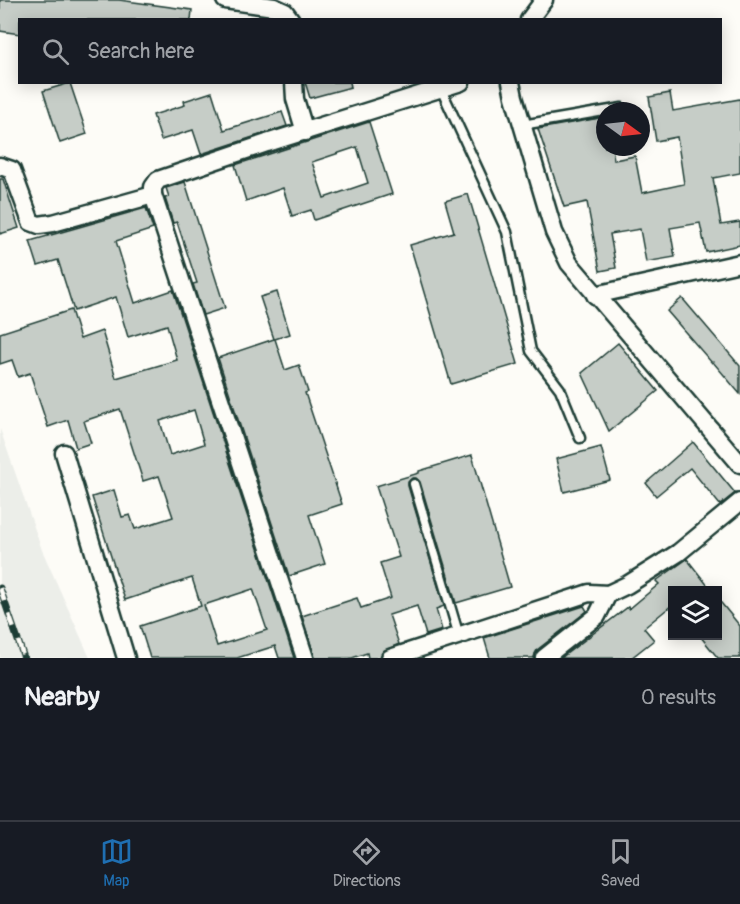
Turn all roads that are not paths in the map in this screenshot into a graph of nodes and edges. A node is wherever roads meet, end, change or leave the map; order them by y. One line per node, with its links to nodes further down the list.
1 (225, 0): 3 (street)
2 (544, 0): 4 (street)
3 (290, 18)
4 (530, 18)
5 (294, 84): 11 (street)
6 (455, 84): 8 (street)
7 (511, 84): 10 (street)
8 (441, 89): 11 (street); 16 (lane)
9 (596, 112): 10 (lane)
10 (522, 125): 15 (street)
11 (305, 132): 13 (street)
12 (0, 166): 13 (street)
13 (153, 195): 24 (street)
14 (738, 267): 15 (street)
15 (594, 295): 18 (street)
16 (580, 438)
17 (64, 453): 23 (street)
18 (740, 464)
19 (414, 484): 22 (lane)
20 (740, 502): 21 (street)
21 (608, 594): 22 (street); 26 (street)
22 (459, 636): 25 (street)
23 (126, 658)
24 (305, 658)
25 (390, 658)
26 (544, 658)

